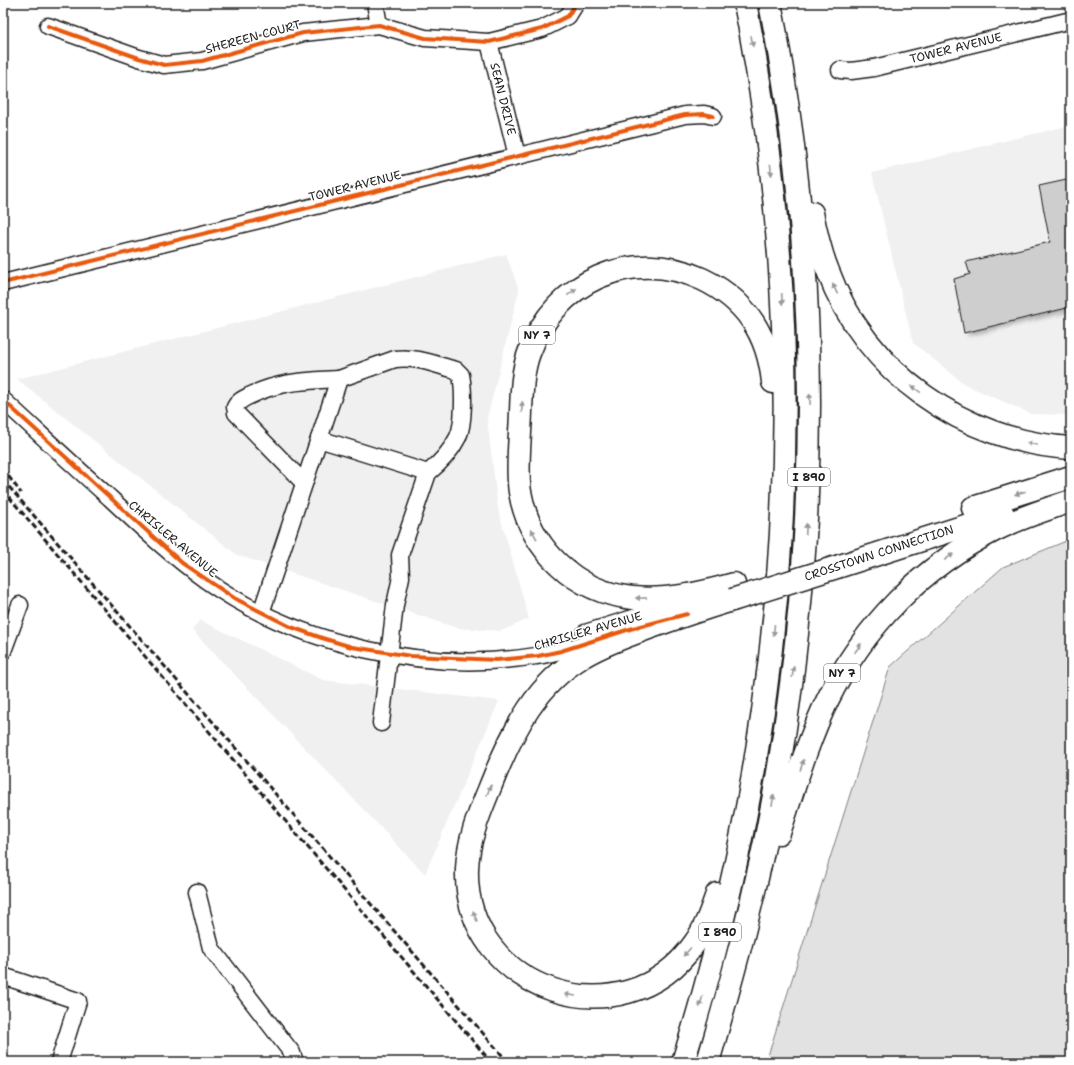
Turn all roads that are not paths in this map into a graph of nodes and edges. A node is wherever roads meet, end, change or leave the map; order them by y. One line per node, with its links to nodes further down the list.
1 (375, 3): 6 (street)
2 (576, 3): 8 (street, SHEREEN COURT)
3 (745, 3): 21 (highway, I 890, one-way to 21)
4 (770, 3): 9 (highway, I 890)
5 (1071, 20): 10 (street, TOWER AVENUE)
6 (380, 25): 7 (street, SHEREEN COURT); 8 (street, SHEREEN COURT)
7 (48, 26)
8 (489, 42): 12 (street, SEAN DRIVE)
9 (782, 64): 17 (highway, one-way to 9); 35 (highway, I 890, one-way to 9)
10 (840, 70)
11 (713, 116): 12 (street, TOWER AVENUE)
12 (517, 156): 13 (street, TOWER AVENUE)
13 (3, 283)
14 (339, 379): 16 (street); 18 (street); 20 (street)
15 (3, 400): 27 (street, CHRISLER AVENUE)
16 (319, 439): 18 (street); 20 (street)
17 (1071, 448)
18 (428, 473): 30 (street)
19 (1071, 477): 24 (highway, CROSSTOWN CONNECTION / NY 7, one-way to 24)
20 (304, 484): 27 (street)
21 (784, 485): 25 (highway, NY 7, one-way to 21); 33 (highway, I 890, one-way to 33)
22 (1071, 493): 24 (highway, CROSSTOWN CONNECTION)
23 (1071, 501): 35 (highway, NY 7, one-way to 23)
24 (841, 558): 25 (highway, CROSSTOWN CONNECTION / NY 7)
25 (733, 592): 28 (highway, CROSSTOWN CONNECTION); 31 (street, CHRISLER AVENUE)
26 (20, 605): 29 (street)
27 (261, 613): 30 (street, CHRISLER AVENUE)
28 (687, 614): 31 (street, CHRISLER AVENUE); 33 (highway, CROSSTOWN CONNECTION, one-way to 28)
29 (3, 651)
30 (388, 654): 31 (street, CHRISLER AVENUE); 32 (street)
31 (475, 660)
32 (382, 723)
33 (749, 800): 39 (highway, I 890, one-way to 39)
34 (197, 892): 38 (street)
35 (740, 948): 40 (highway, I 890)
36 (3, 976): 37 (street)
37 (59, 1062)
38 (296, 1062)
39 (682, 1062)
40 (708, 1062)

